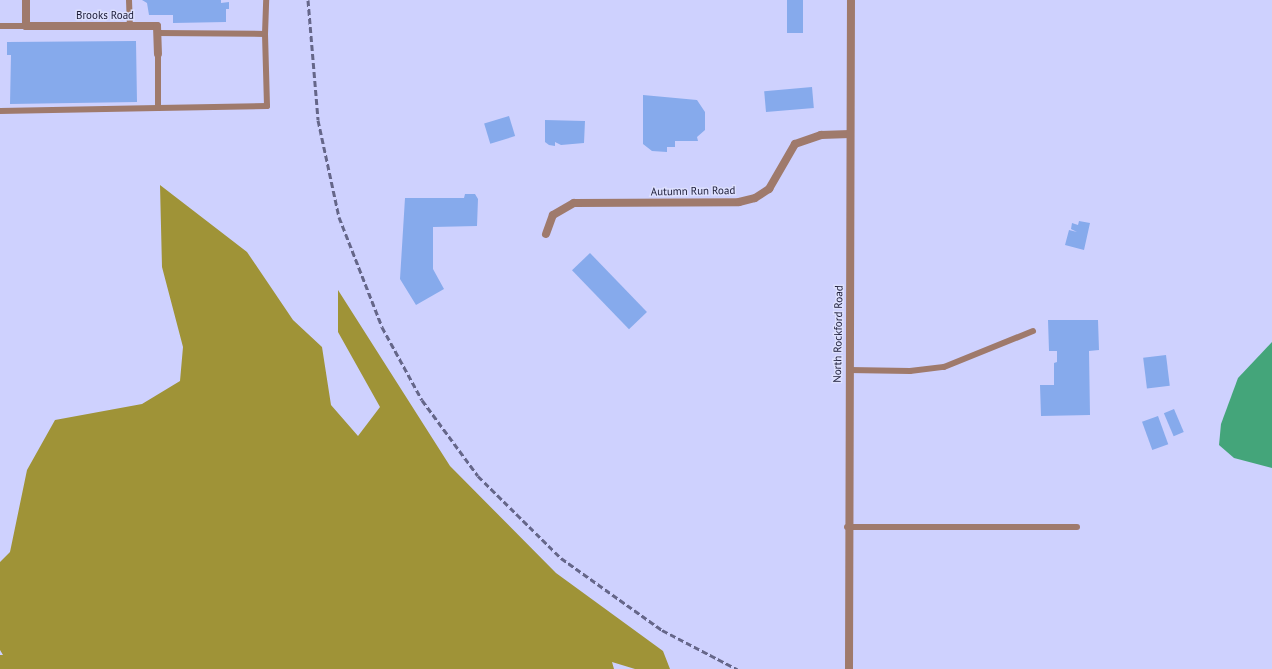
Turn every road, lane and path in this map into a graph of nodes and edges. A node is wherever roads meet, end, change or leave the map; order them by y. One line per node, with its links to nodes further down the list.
1 (26, 0): 7 (street)
2 (129, 0): 5 (lane)
3 (266, 0): 9 (lane)
4 (851, 0): 14 (street, North Rockford Road)
5 (130, 25): 7 (street, Brooks Road); 8 (street, Brooks Road)
6 (0, 26): 7 (lane)
7 (27, 26)
8 (157, 33): 9 (lane); 10 (street)
9 (265, 34): 12 (lane)
10 (158, 54): 12 (lane)
11 (0, 105): 13 (lane)
12 (158, 108): 13 (lane)
13 (0, 110)
14 (850, 134): 15 (street, Autumn Run Road); 17 (street, North Rockford Road)
15 (546, 234)
16 (1033, 331): 17 (lane)
17 (849, 370): 18 (street, North Rockford Road)
18 (848, 527): 19 (lane); 20 (street, North Rockford Road)
19 (1077, 527)
20 (849, 669)

